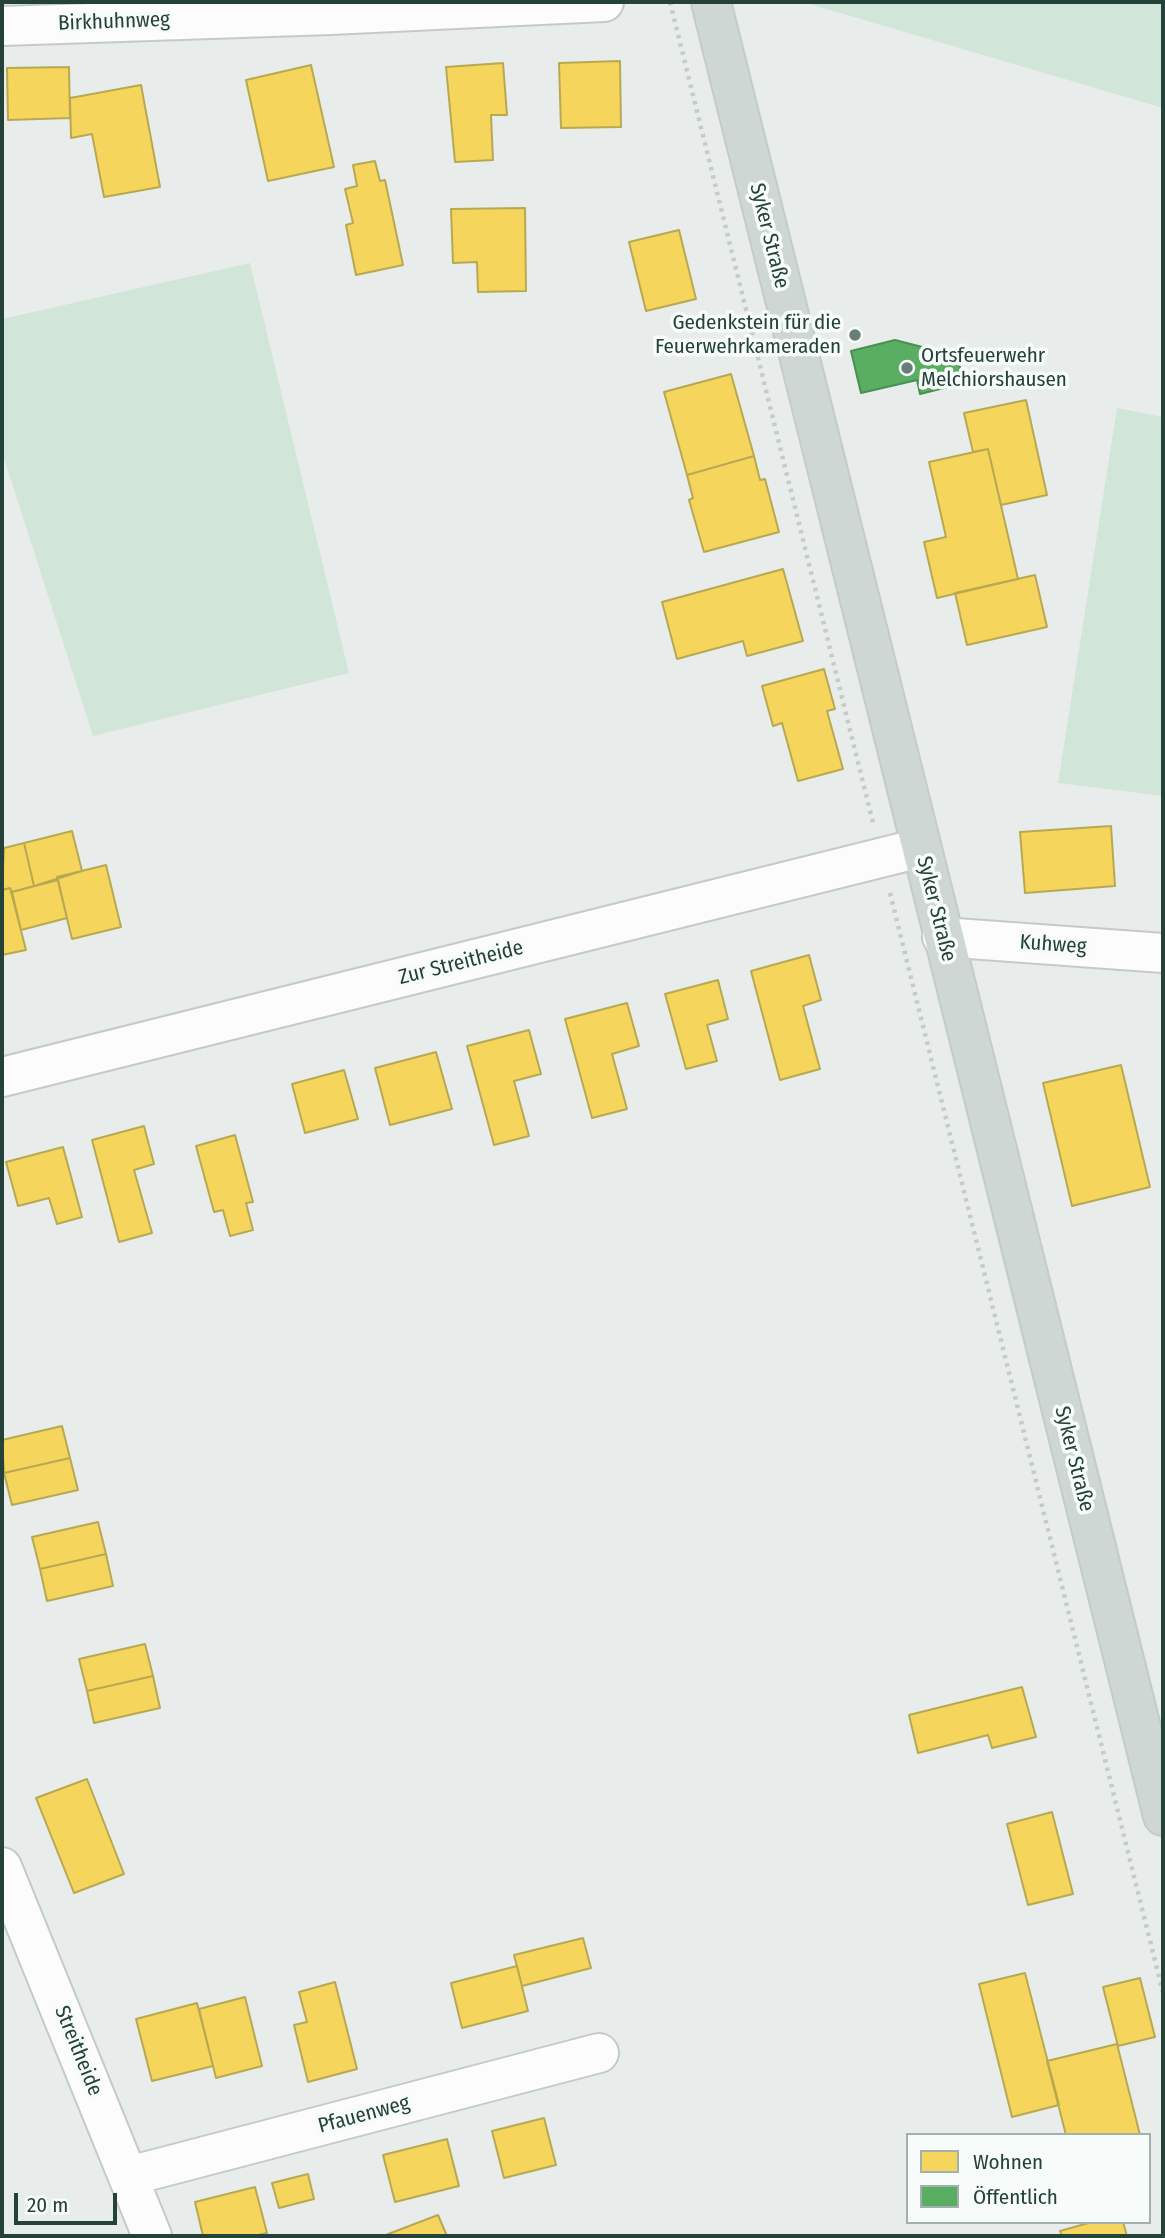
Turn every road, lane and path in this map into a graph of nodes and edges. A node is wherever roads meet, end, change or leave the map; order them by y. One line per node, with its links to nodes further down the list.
1 (604, 2): 4 (street, Birkhuhnweg)
2 (670, 2): 7 (path)
3 (711, 2): 6 (main road, Syker Straße)
4 (330, 9): 5 (street, Birkhuhnweg)
5 (2, 26)
6 (920, 848): 7 (street, Zur Streitheide); 8 (main road, Syker Straße)
7 (882, 858): 10 (street, Zur Streitheide); 13 (path)
8 (942, 937): 9 (street, Kuhweg); 11 (main road, Syker Straße)
9 (1163, 953)
10 (2, 1077)
11 (1163, 1816)
12 (2, 1867): 15 (street, Streitheide)
13 (1163, 1993)
14 (599, 2053): 15 (street, Pfauenweg)
15 (129, 2176): 16 (street, Streitheide)
16 (152, 2236)

